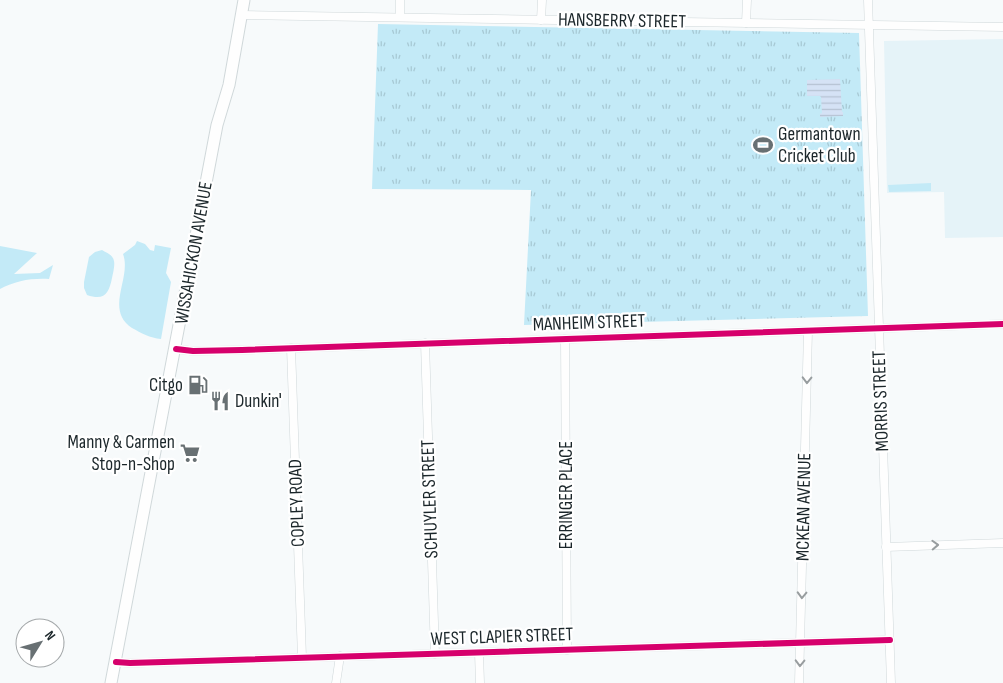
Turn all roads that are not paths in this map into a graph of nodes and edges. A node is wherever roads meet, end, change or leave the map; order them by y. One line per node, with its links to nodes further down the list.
1 (244, 0): 6 (street, WISSAHICKON AVENUE)
2 (400, 0): 7 (street)
3 (542, 0): 8 (street)
4 (747, 0): 9 (street)
5 (868, 0): 10 (street, MORRIS STREET)
6 (241, 15): 7 (street, HANSBERRY STREET); 18 (street, WISSAHICKON AVENUE)
7 (400, 18): 8 (street, HANSBERRY STREET)
8 (541, 20): 9 (street, HANSBERRY STREET)
9 (746, 23): 10 (street, HANSBERRY STREET)
10 (869, 25): 11 (street, HANSBERRY STREET); 13 (street, MORRIS STREET)
11 (1003, 27)
12 (1003, 324): 13 (street, MANHEIM STREET)
13 (879, 328): 14 (street, MANHEIM STREET); 20 (street, MORRIS STREET)
14 (808, 331): 15 (street, MANHEIM STREET); 22 (street, MCKEAN AVENUE, one-way to 22)
15 (565, 339): 16 (street, MANHEIM STREET); 23 (street, ERRINGER PLACE)
16 (425, 343): 17 (street, MANHEIM STREET); 25 (street, SCHUYLER STREET)
17 (292, 348): 18 (street, MANHEIM STREET); 27 (street, COPLEY ROAD)
18 (176, 349): 28 (street, WISSAHICKON AVENUE)
19 (1003, 543): 20 (street, one-way to 19)
20 (886, 547): 21 (street, MORRIS STREET)
21 (890, 640): 22 (street, WEST CLAPIER STREET); 33 (street, MORRIS STREET)
22 (800, 643): 23 (street, WEST CLAPIER STREET); 32 (street, MCKEAN AVENUE, one-way to 32)
23 (567, 650): 24 (street, WEST CLAPIER STREET)
24 (480, 653): 25 (street, WEST CLAPIER STREET); 31 (street)
25 (435, 654): 26 (street, WEST CLAPIER STREET)
26 (340, 656): 27 (street, WEST CLAPIER STREET); 30 (street)
27 (302, 657): 28 (street, WEST CLAPIER STREET)
28 (116, 662): 29 (street, WISSAHICKON AVENUE)
29 (111, 683)
30 (336, 683)
31 (480, 683)
32 (799, 683)
33 (891, 683)

